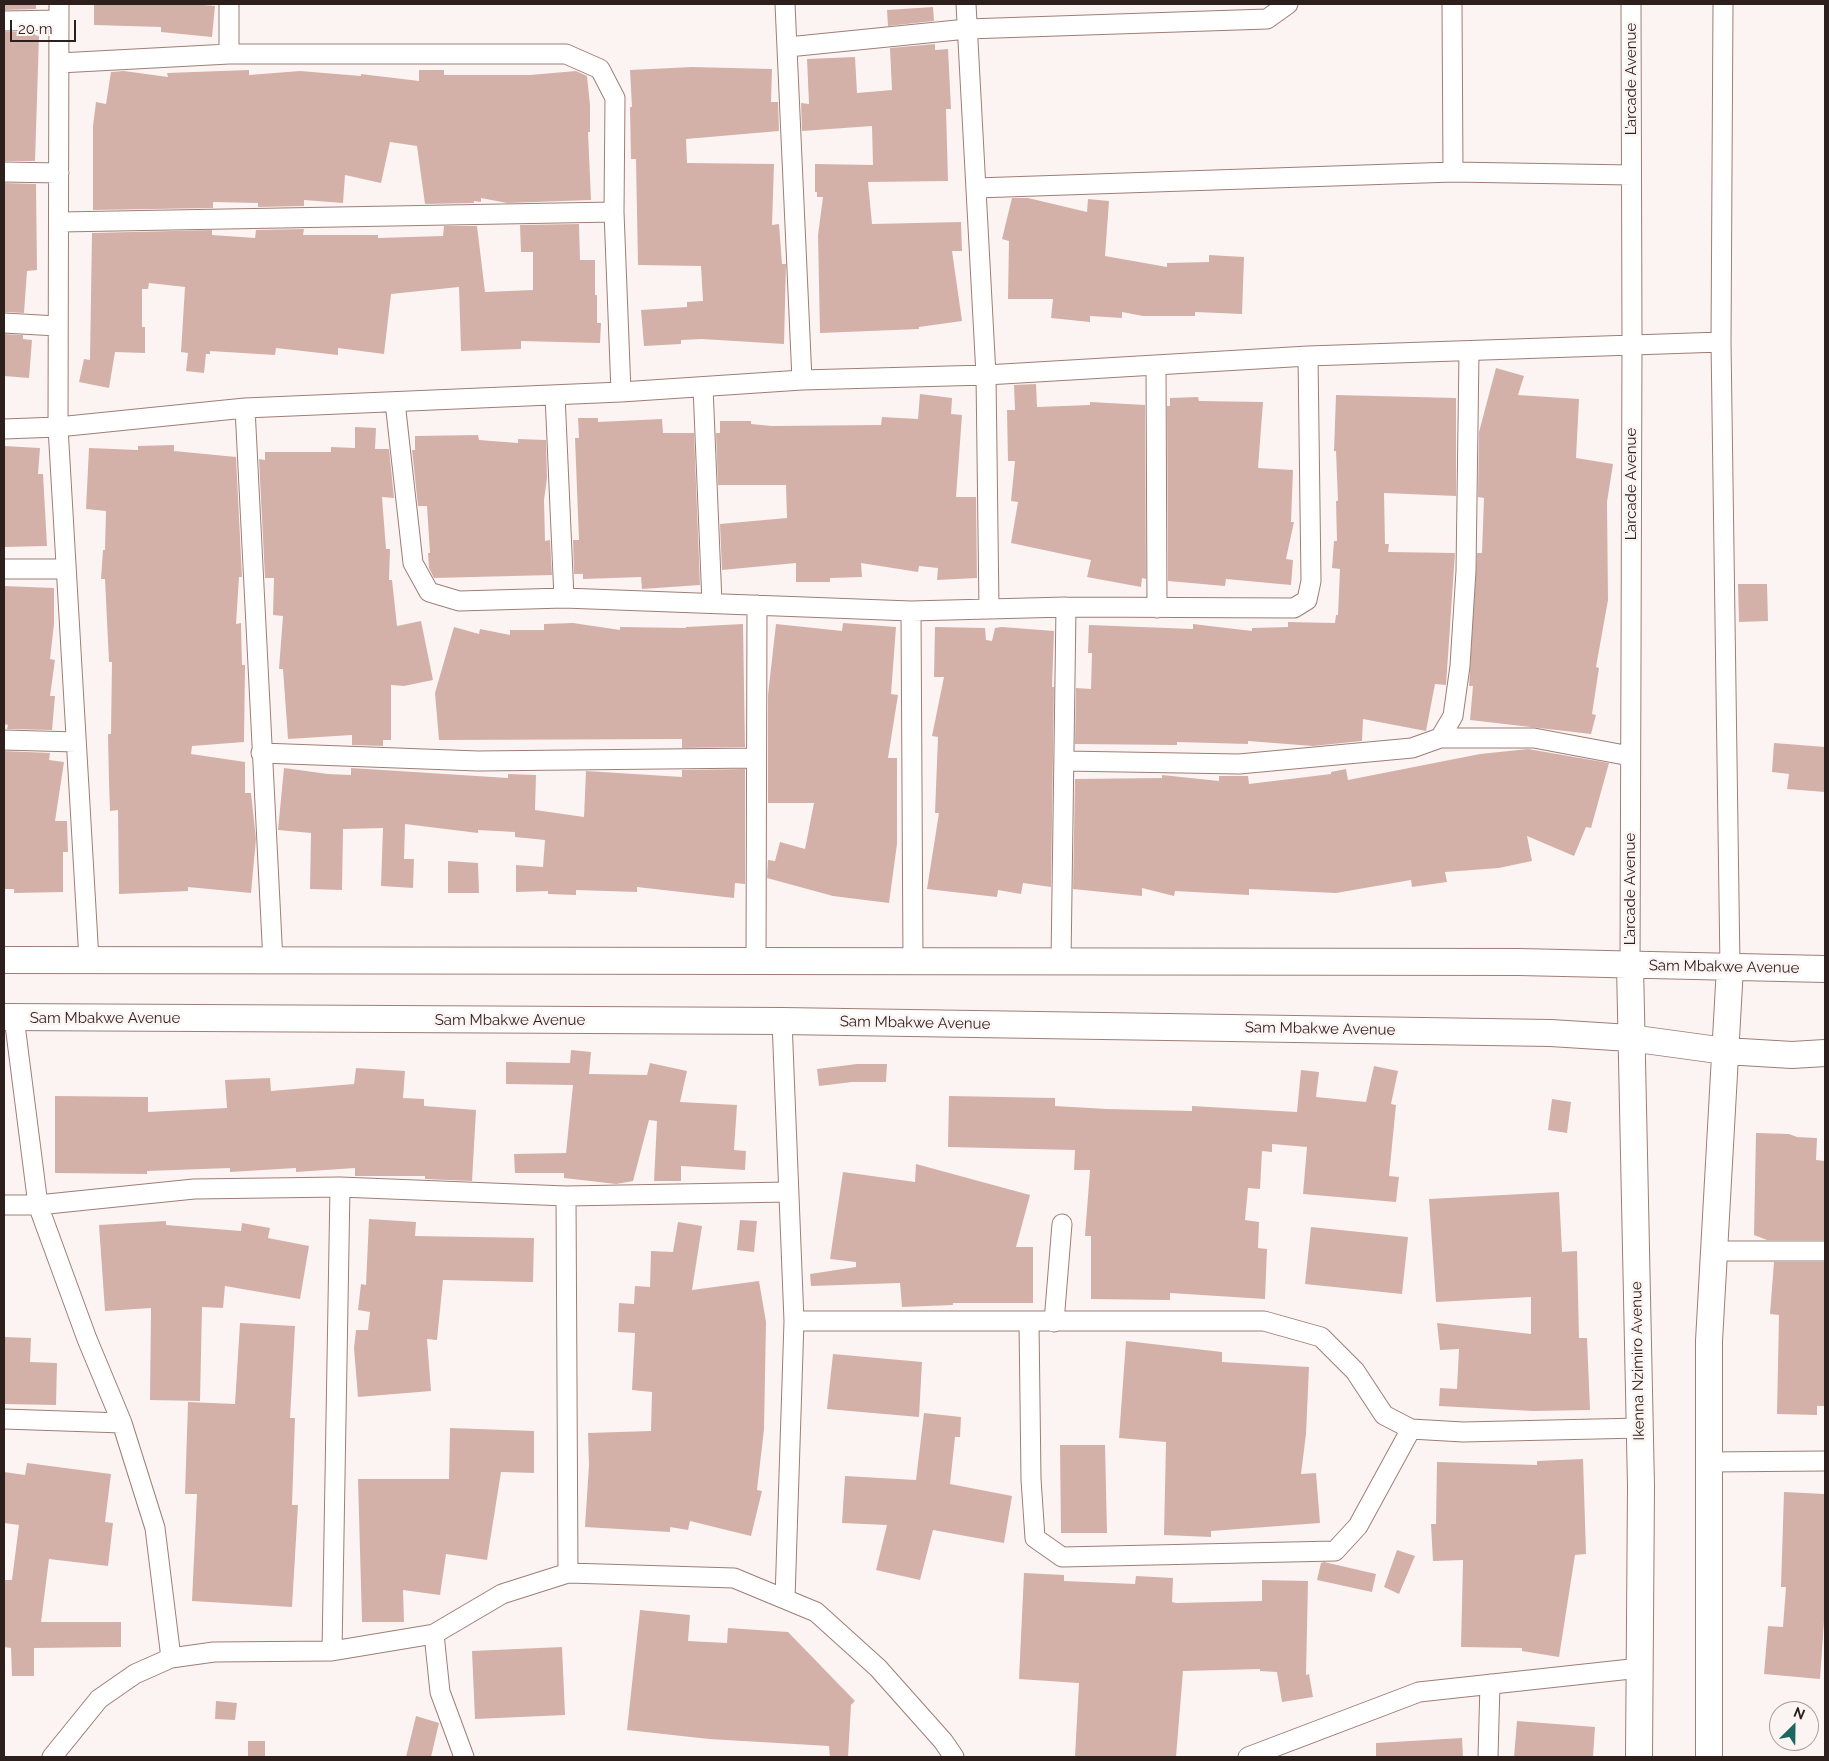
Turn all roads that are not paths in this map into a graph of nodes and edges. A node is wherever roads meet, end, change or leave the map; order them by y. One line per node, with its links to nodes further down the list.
1 (229, 4): 12 (street)
2 (785, 4): 11 (street)
3 (966, 4): 10 (street)
4 (1288, 4): 10 (street)
5 (1452, 4): 15 (street)
6 (1631, 4): 17 (street, L’arcade Avenue)
7 (1723, 4): 23 (street)
8 (59, 12): 9 (street); 13 (street)
9 (4, 21)
10 (966, 29): 11 (street); 18 (street)
11 (788, 47): 29 (street)
12 (229, 54): 13 (street); 19 (street)
13 (59, 63): 16 (street)
14 (4, 172): 16 (street)
15 (1453, 172): 17 (street); 18 (street)
16 (59, 173): 20 (street)
17 (1632, 175): 24 (street, L’arcade Avenue)
18 (976, 188): 28 (street)
19 (614, 212): 20 (street); 31 (street)
20 (60, 222): 22 (street)
21 (4, 323): 22 (street)
22 (57, 326): 35 (street)
23 (1720, 342): 24 (street); 60 (street)
24 (1632, 345): 25 (street); 50 (street, L’arcade Avenue)
25 (1469, 352): 26 (street); 46 (street)
26 (1308, 356): 27 (street); 43 (street)
27 (1156, 365): 28 (street); 43 (street)
28 (986, 374): 29 (street); 44 (street)
29 (802, 380): 30 (street)
30 (703, 387): 31 (street); 40 (street)
31 (621, 392): 32 (street)
32 (556, 395): 33 (street); 39 (street)
33 (395, 402): 34 (street); 39 (street)
34 (245, 408): 35 (street); 49 (street)
35 (58, 427): 36 (street); 38 (street)
36 (4, 429)
37 (4, 569): 38 (street)
38 (66, 569): 48 (street)
39 (564, 598): 40 (street)
40 (712, 603): 41 (street)
41 (757, 605): 45 (street); 51 (street)
42 (1066, 607): 43 (street); 44 (street); 52 (street)
43 (1157, 608)
44 (989, 609): 45 (street)
45 (911, 611): 57 (street)
46 (1440, 738): 50 (street); 52 (street)
47 (4, 740): 48 (street)
48 (76, 742): 54 (street)
49 (262, 753): 51 (street); 55 (street)
50 (1630, 756): 59 (street, L’arcade Avenue)
51 (756, 758): 56 (street)
52 (1064, 762): 58 (street)
53 (4, 960): 54 (main road, Sam Mbakwe Avenue)
54 (89, 960): 55 (main road, Sam Mbakwe Avenue)
55 (273, 962): 56 (main road, Sam Mbakwe Avenue)
56 (756, 962): 57 (main road, Sam Mbakwe Avenue)
57 (913, 962): 58 (main road, Sam Mbakwe Avenue)
58 (1061, 962): 59 (main road, Sam Mbakwe Avenue)
59 (1630, 965): 60 (main road, Sam Mbakwe Avenue); 64 (main road, Ikenna Nzimiro Avenue)
60 (1730, 967): 61 (main road, Sam Mbakwe Avenue); 65 (main road)
61 (1825, 969)
62 (9, 1017): 63 (main road, Sam Mbakwe Avenue); 71 (street)
63 (782, 1021): 64 (main road, Sam Mbakwe Avenue); 68 (street)
64 (1630, 1038): 65 (main road, Sam Mbakwe Avenue); 80 (main road, Ikenna Nzimiro Avenue)
65 (1725, 1051): 66 (main road, Sam Mbakwe Avenue); 73 (main road)
66 (1825, 1053)
67 (340, 1187): 69 (street); 71 (street); 87 (street)
68 (789, 1192): 69 (street); 75 (street)
69 (566, 1196): 84 (street)
70 (4, 1204): 71 (street)
71 (38, 1205): 79 (street)
72 (1062, 1224): 76 (street)
73 (1714, 1251): 74 (street); 83 (main road)
74 (1825, 1251)
75 (794, 1322): 77 (street); 85 (street)
76 (1054, 1322): 77 (street); 81 (street)
77 (1029, 1323): 81 (street)
78 (4, 1419): 79 (street)
79 (122, 1423): 88 (street)
80 (1640, 1428): 81 (street); 89 (main road, Ikenna Nzimiro Avenue)
81 (1411, 1429)
82 (1825, 1461): 83 (street)
83 (1709, 1462): 97 (main road)
84 (568, 1573): 85 (street); 86 (street)
85 (785, 1599): 93 (street)
86 (434, 1634): 87 (street); 92 (street)
87 (332, 1650): 88 (street)
88 (171, 1658): 91 (street)
89 (1640, 1668): 90 (street); 96 (main road, Ikenna Nzimiro Avenue)
90 (1490, 1684): 94 (street); 95 (street)
91 (52, 1757)
92 (464, 1757)
93 (954, 1757)
94 (1248, 1757)
95 (1488, 1757)
96 (1639, 1757)
97 (1709, 1757)

